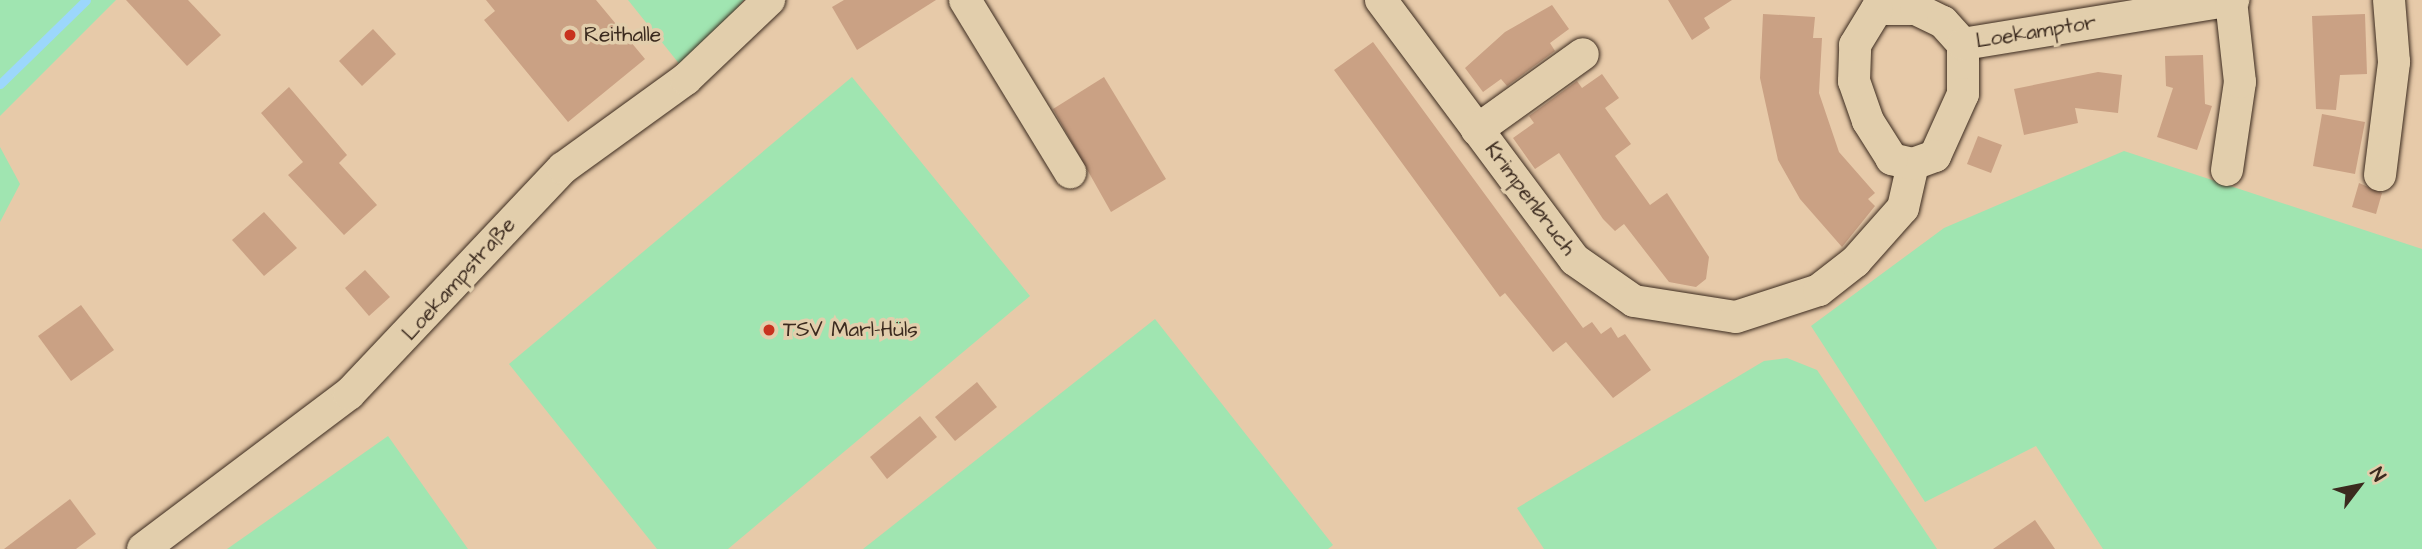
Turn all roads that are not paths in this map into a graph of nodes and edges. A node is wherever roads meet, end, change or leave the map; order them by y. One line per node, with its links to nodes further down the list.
1 (769, 0): 14 (street, Loekampstraße)
2 (965, 0): 12 (street)
3 (1381, 0): 9 (street, Krimpenbruch)
4 (2232, 0): 7 (street, Loekamptor); 11 (street)
5 (2389, 0): 13 (street)
6 (1871, 4): 7 (street); 10 (street)
7 (1963, 44): 10 (street)
8 (1583, 54): 9 (street)
9 (1477, 130): 10 (street, Krimpenbruch)
10 (1913, 164)
11 (2227, 170)
12 (1069, 172)
13 (2380, 174)
14 (143, 549)

